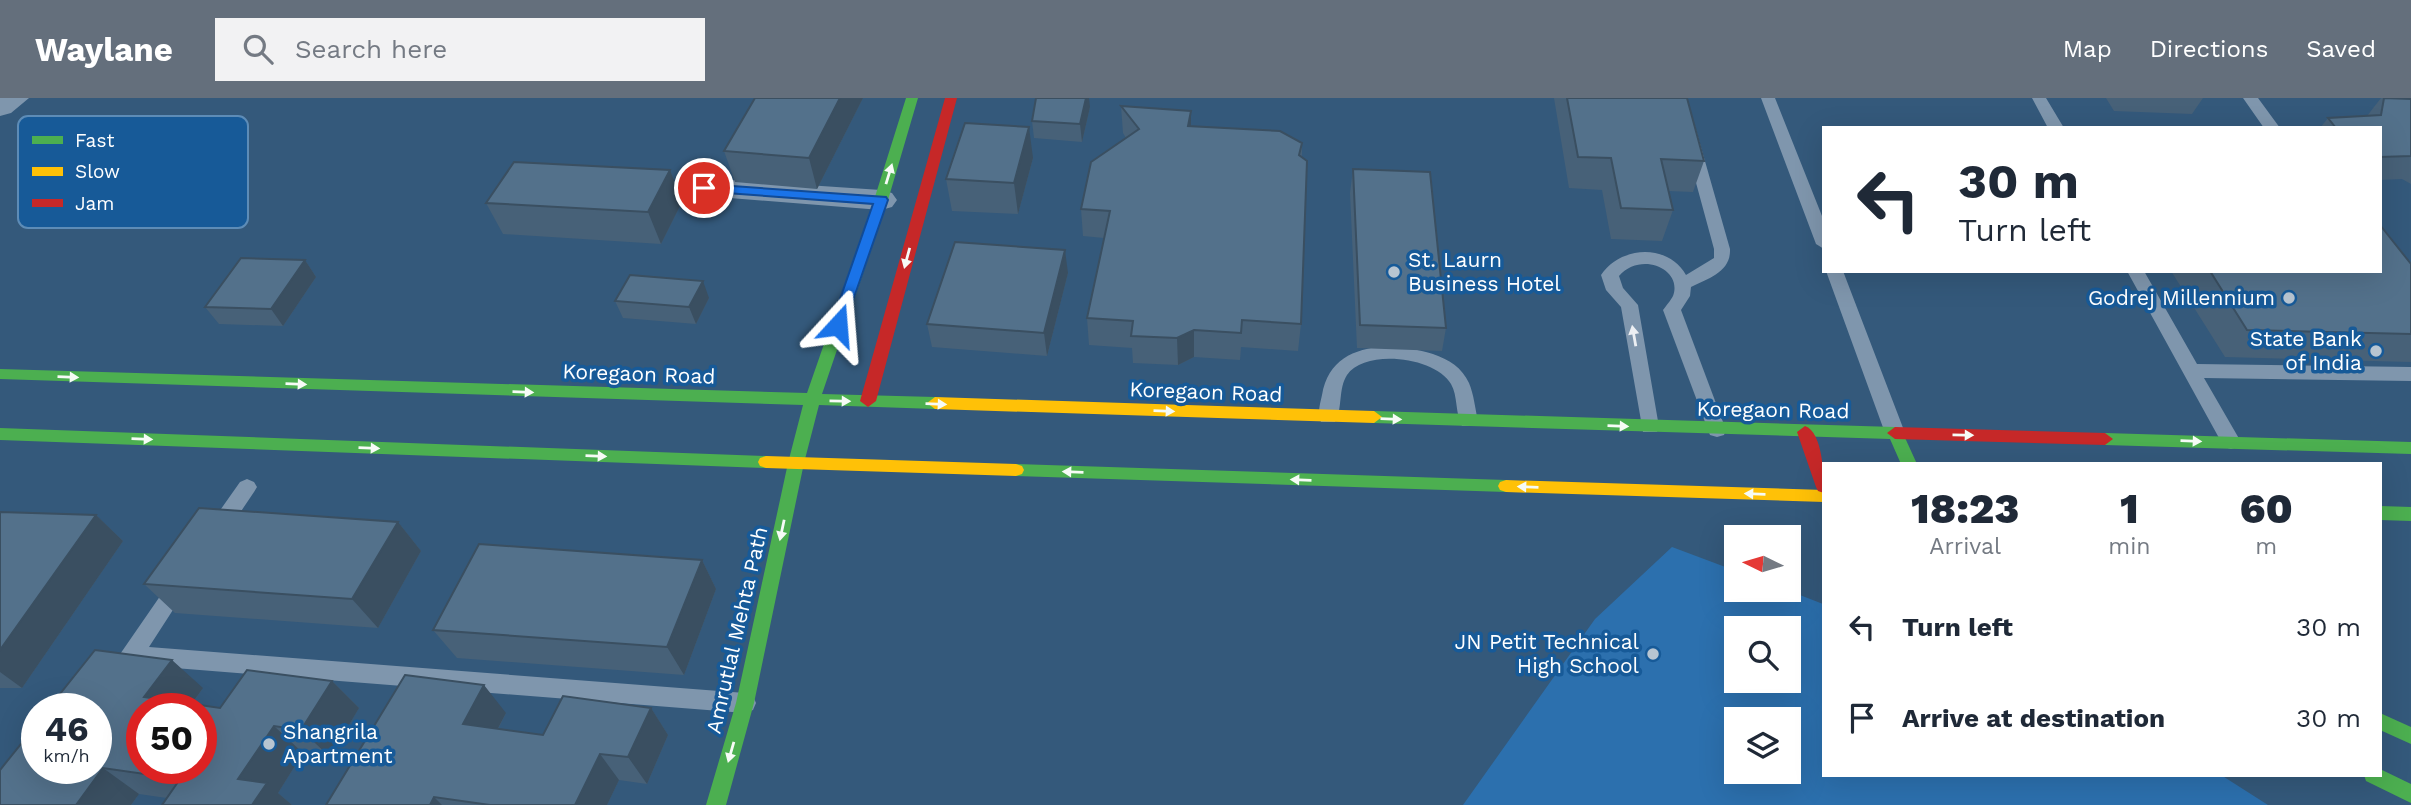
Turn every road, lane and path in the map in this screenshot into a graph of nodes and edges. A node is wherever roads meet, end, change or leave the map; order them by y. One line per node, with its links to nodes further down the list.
1 (14, 98): 8 (street)
2 (912, 98): 12 (main road, Amrutlal Mehta Path, one-way to 2)
3 (951, 98): 21 (main road, one-way to 21)
4 (1679, 98): 16 (lane)
5 (1768, 98): 13 (lane)
6 (2039, 98): 9 (lane)
7 (2249, 98): 10 (lane)
8 (0, 107)
9 (2055, 126)
10 (2270, 126)
11 (704, 188): 12 (street)
12 (881, 200): 20 (main road, Amrutlal Mehta Path)
13 (1822, 239)
14 (1835, 273): 27 (lane)
15 (2136, 273): 17 (lane)
16 (1684, 283): 24 (lane, one-way to 16); 25 (lane)
17 (2191, 371): 19 (lane); 29 (lane)
18 (0, 374): 20 (main road, Koregaon Road, one-way to 20)
19 (2411, 374)
20 (812, 401): 21 (main road, Koregaon Road, one-way to 21); 32 (main road, Amrutlal Mehta Path)
21 (868, 401): 22 (main road, Koregaon Road, one-way to 22)
22 (1328, 417): 23 (main road, Koregaon Road, one-way to 23); 23 (lane)
23 (1469, 421): 24 (main road, Koregaon Road, one-way to 24)
24 (1650, 427): 25 (main road, Koregaon Road)
25 (1717, 430): 26 (main road, Koregaon Road)
26 (1805, 432): 27 (main road, Koregaon Road); 33 (main road)
27 (1895, 433): 29 (main road, Koregaon Road, one-way to 29); 31 (main road)
28 (0, 434): 32 (main road, one-way to 32)
29 (2231, 442): 30 (main road, Koregaon Road)
30 (2411, 448)
31 (1908, 462)
32 (796, 463): 35 (main road, one-way to 32); 40 (main road, Amrutlal Mehta Path, one-way to 40)
33 (1822, 481)
34 (247, 487): 38 (lane)
35 (1822, 496)
36 (2382, 513): 37 (main road)
37 (2411, 513)
38 (130, 655): 39 (lane); 40 (lane)
39 (105, 693)
40 (745, 703): 45 (main road, Amrutlal Mehta Path, one-way to 45)
41 (2382, 722): 42 (main road)
42 (2411, 736)
43 (2377, 777): 44 (main road)
44 (2411, 794)
45 (716, 805)

